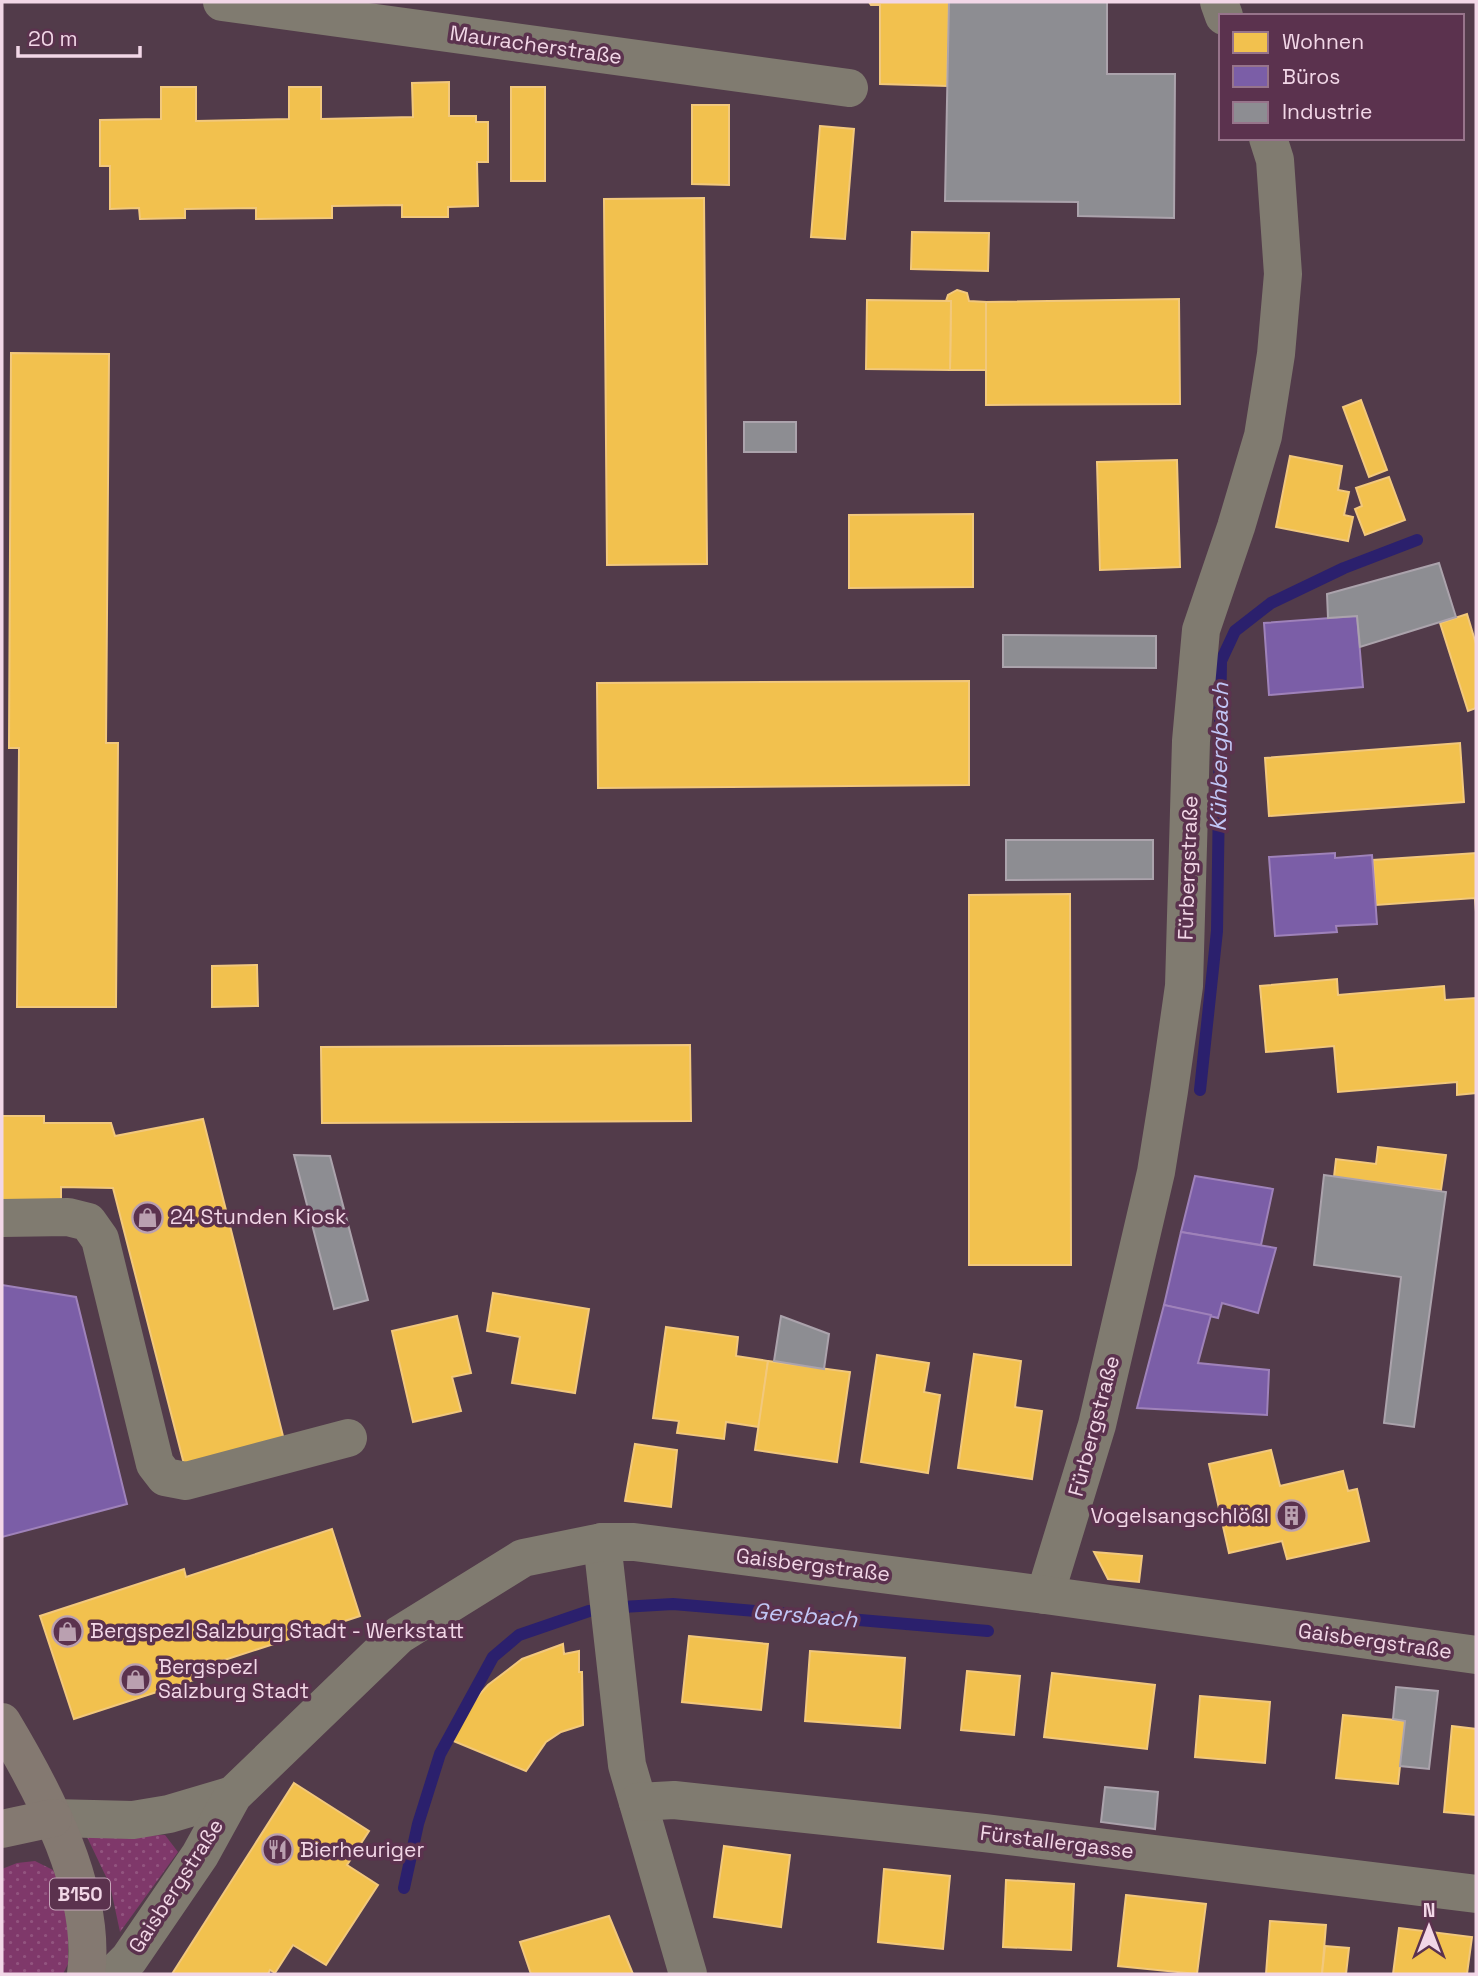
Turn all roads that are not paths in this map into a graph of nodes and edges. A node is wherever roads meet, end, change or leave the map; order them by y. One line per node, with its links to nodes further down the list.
1 (222, 2): 2 (street, Mauracherstraße)
2 (849, 88)
3 (1269, 140): 7 (street, Fürbergstraße)
4 (2, 1218): 5 (street)
5 (348, 1438)
6 (602, 1542): 7 (street, Gaisbergstraße); 10 (street, Gaisbergstraße); 11 (street)
7 (1045, 1595): 8 (street, Gaisbergstraße)
8 (1476, 1655)
9 (2, 1722): 12 (main road, B150)
10 (233, 1795): 12 (street, Gaisbergstraße); 16 (street, Gaisbergstraße)
11 (638, 1802): 14 (street, Fürstallergasse); 17 (street)
12 (53, 1818): 13 (main road); 15 (main road, B150)
13 (2, 1829)
14 (1476, 1894)
15 (86, 1974)
16 (114, 1974)
17 (688, 1974)

